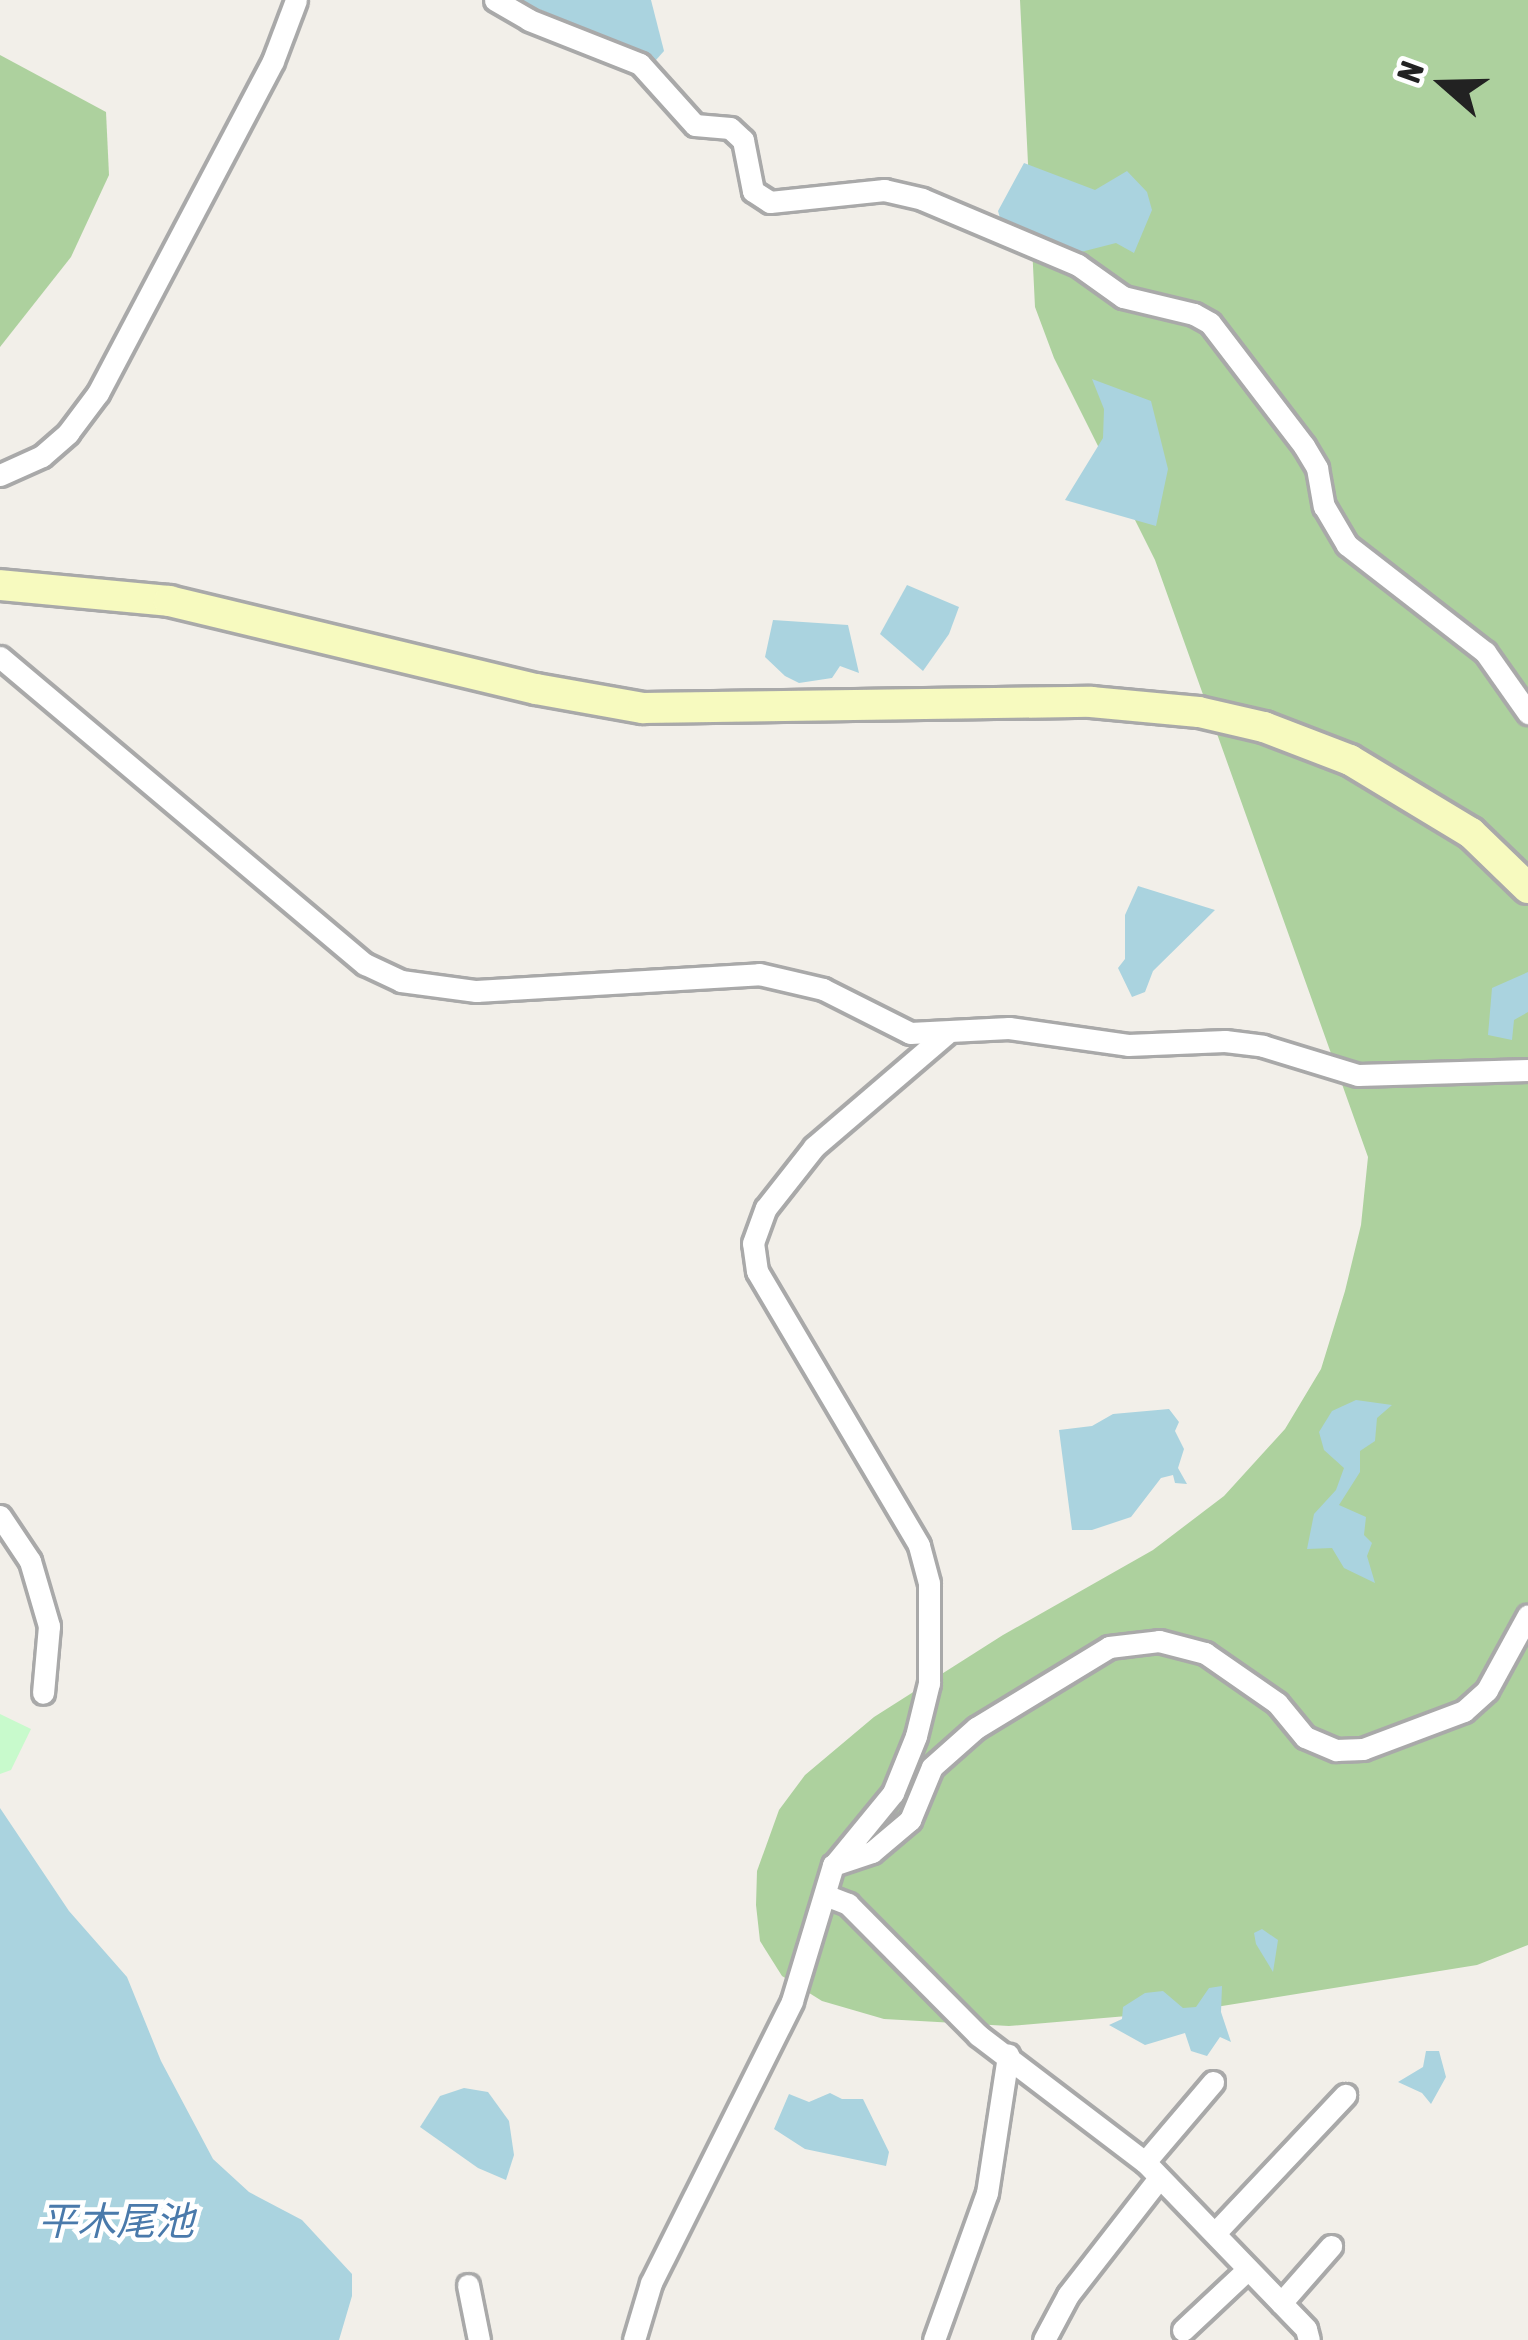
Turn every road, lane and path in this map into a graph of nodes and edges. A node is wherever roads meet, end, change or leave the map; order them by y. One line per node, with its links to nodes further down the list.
1 (296, 0): 3 (street)
2 (495, 0): 6 (street)
3 (0, 476)
4 (0, 585): 7 (street)
5 (0, 658): 8 (street)
6 (1528, 713)
7 (1528, 888)
8 (946, 1034): 9 (street); 13 (street)
9 (1528, 1070)
10 (0, 1516): 12 (street)
11 (1528, 1615): 13 (street)
12 (43, 1693)
13 (833, 1865): 14 (street)
14 (825, 1895): 15 (street); 26 (street)
15 (1008, 2055): 18 (street); 27 (street)
16 (1213, 2082): 18 (street)
17 (1345, 2095): 19 (street)
18 (1152, 2170): 19 (street); 28 (street)
19 (1215, 2233): 21 (street)
20 (1331, 2246): 23 (street)
21 (1248, 2269): 23 (street); 24 (street)
22 (468, 2285): 25 (street)
23 (1281, 2303): 29 (street)
24 (1184, 2330)
25 (479, 2340)
26 (634, 2340)
27 (934, 2340)
28 (1044, 2340)
29 (1309, 2340)

